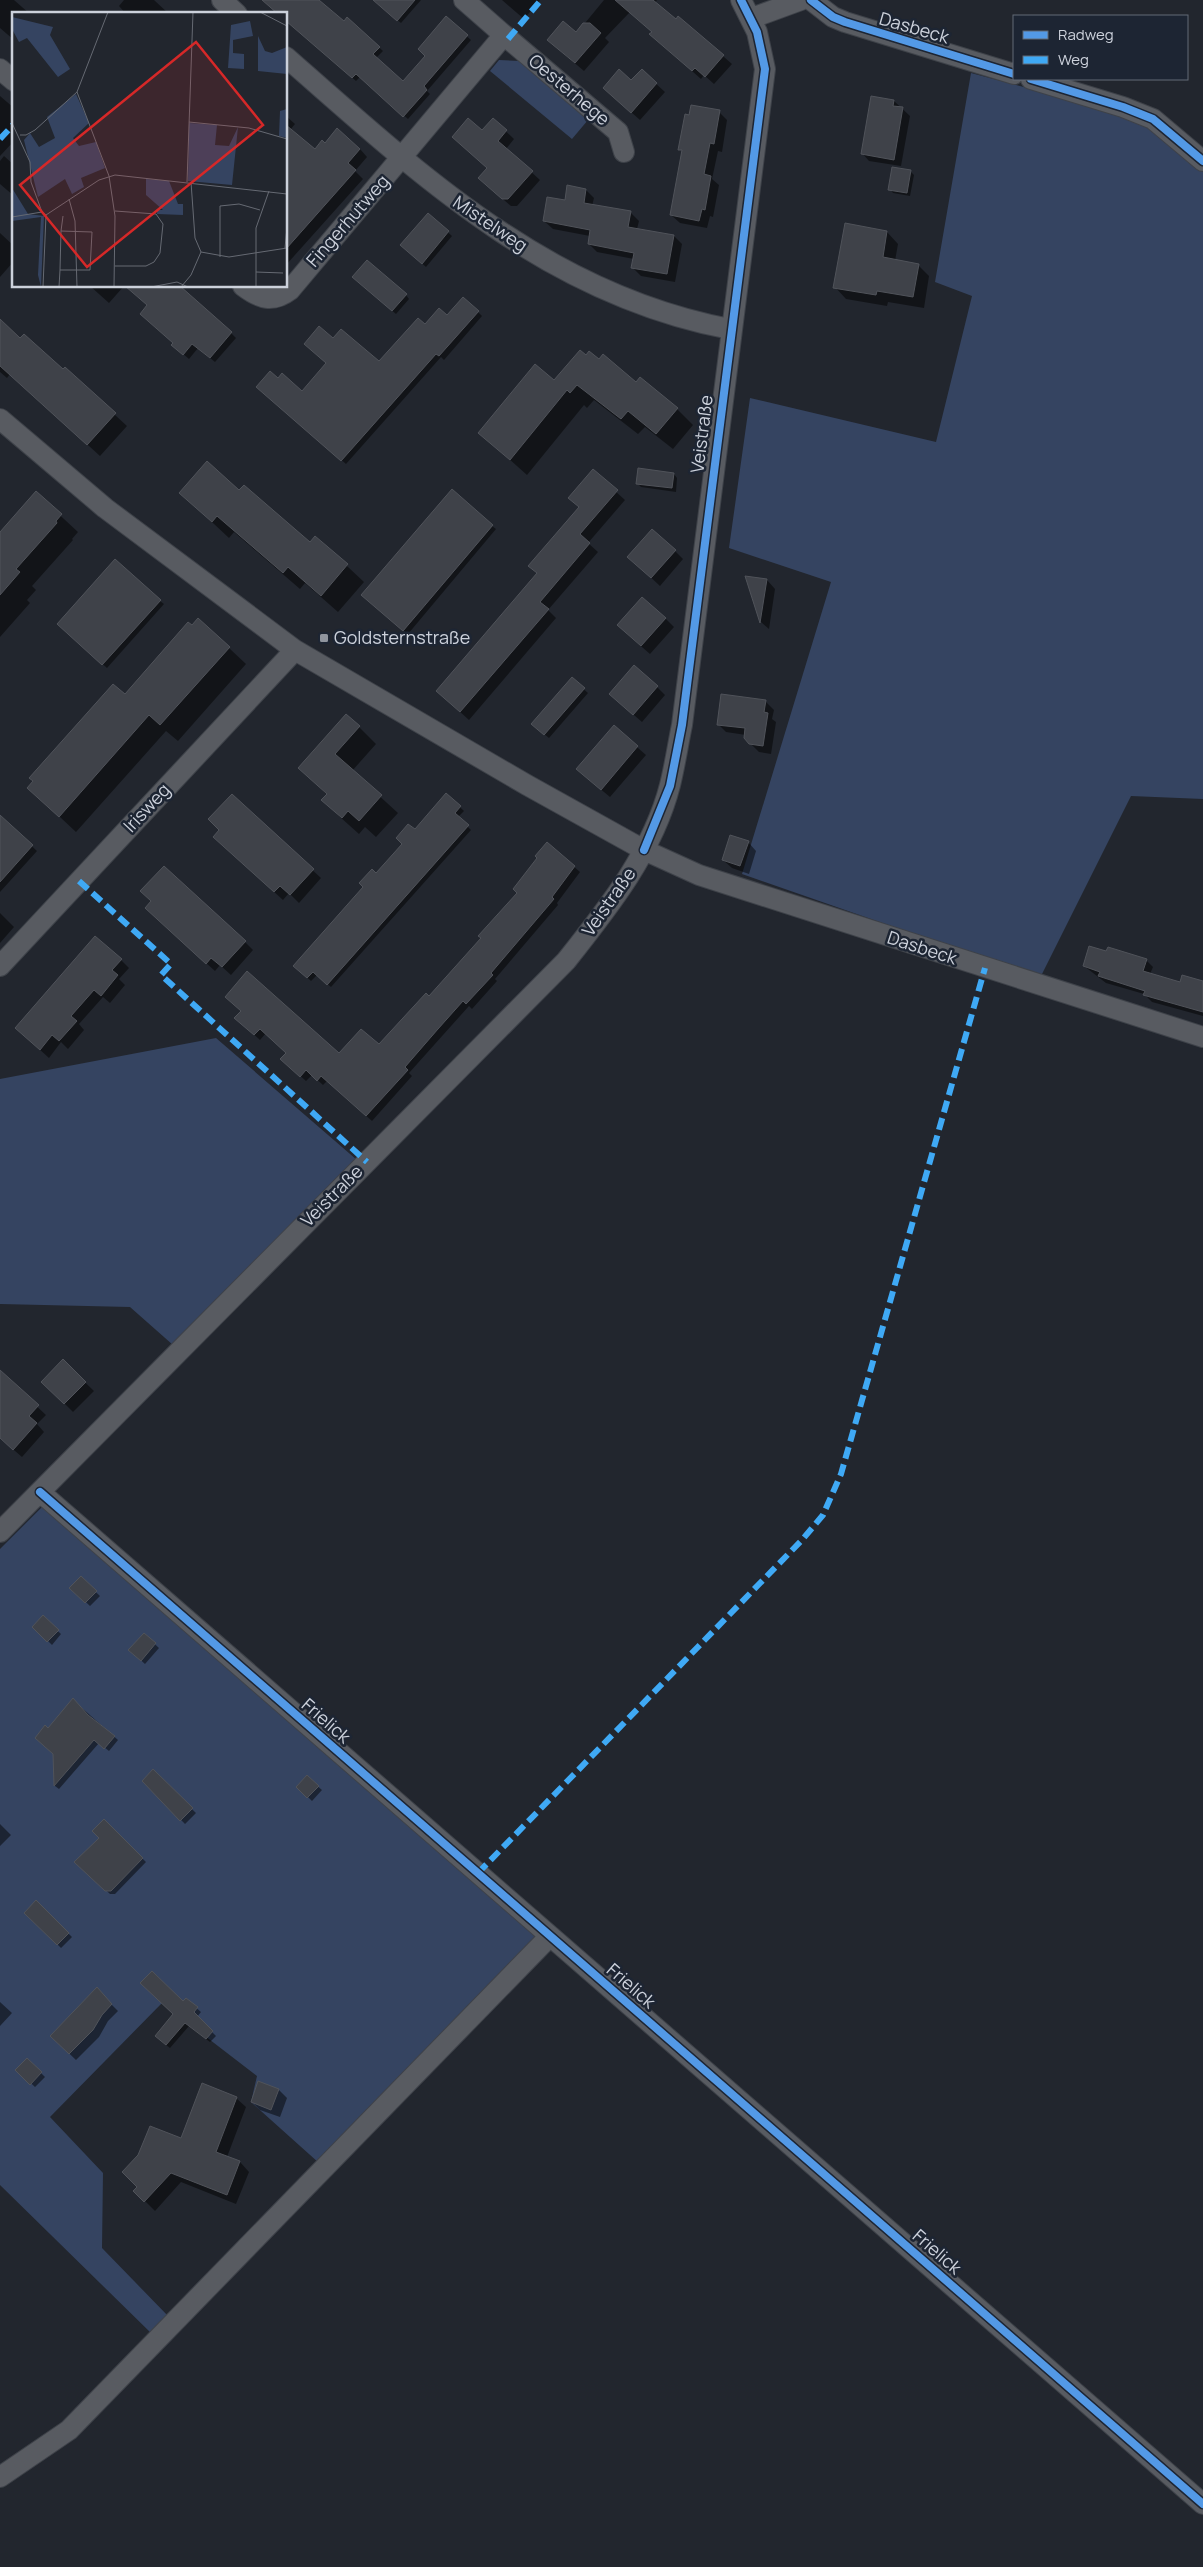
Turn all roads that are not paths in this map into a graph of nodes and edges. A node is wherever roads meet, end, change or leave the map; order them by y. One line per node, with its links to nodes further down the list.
1 (222, 0): 6 (street)
2 (464, 0): 8 (street, Oesterhege)
3 (741, 0): 7 (street, Veistraße)
4 (801, 0): 7 (street)
5 (811, 0): 11 (street, Dasbeck)
6 (235, 12)
7 (752, 18): 18 (street, Veistraße)
8 (504, 36): 14 (street, Oesterhege); 15 (street)
9 (288, 59): 15 (street, Mistelweg)
10 (0, 69): 12 (street)
11 (1013, 74)
12 (12, 79)
13 (1034, 80): 16 (street)
14 (624, 152)
15 (402, 159): 17 (street, Fingerhutweg); 18 (street, Mistelweg)
16 (1203, 161)
17 (246, 288)
18 (730, 329): 21 (street, Veistraße)
19 (0, 419): 20 (street)
20 (295, 650): 21 (street); 22 (street, Irisweg)
21 (644, 850): 23 (street, Dasbeck); 24 (street, Veistraße)
22 (0, 966)
23 (1203, 1037)
24 (40, 1492): 25 (street, Veistraße); 26 (street, Frielick)
25 (3, 1523)
26 (550, 1936): 27 (street); 28 (street, Frielick)
27 (0, 2477)
28 (1203, 2504)

